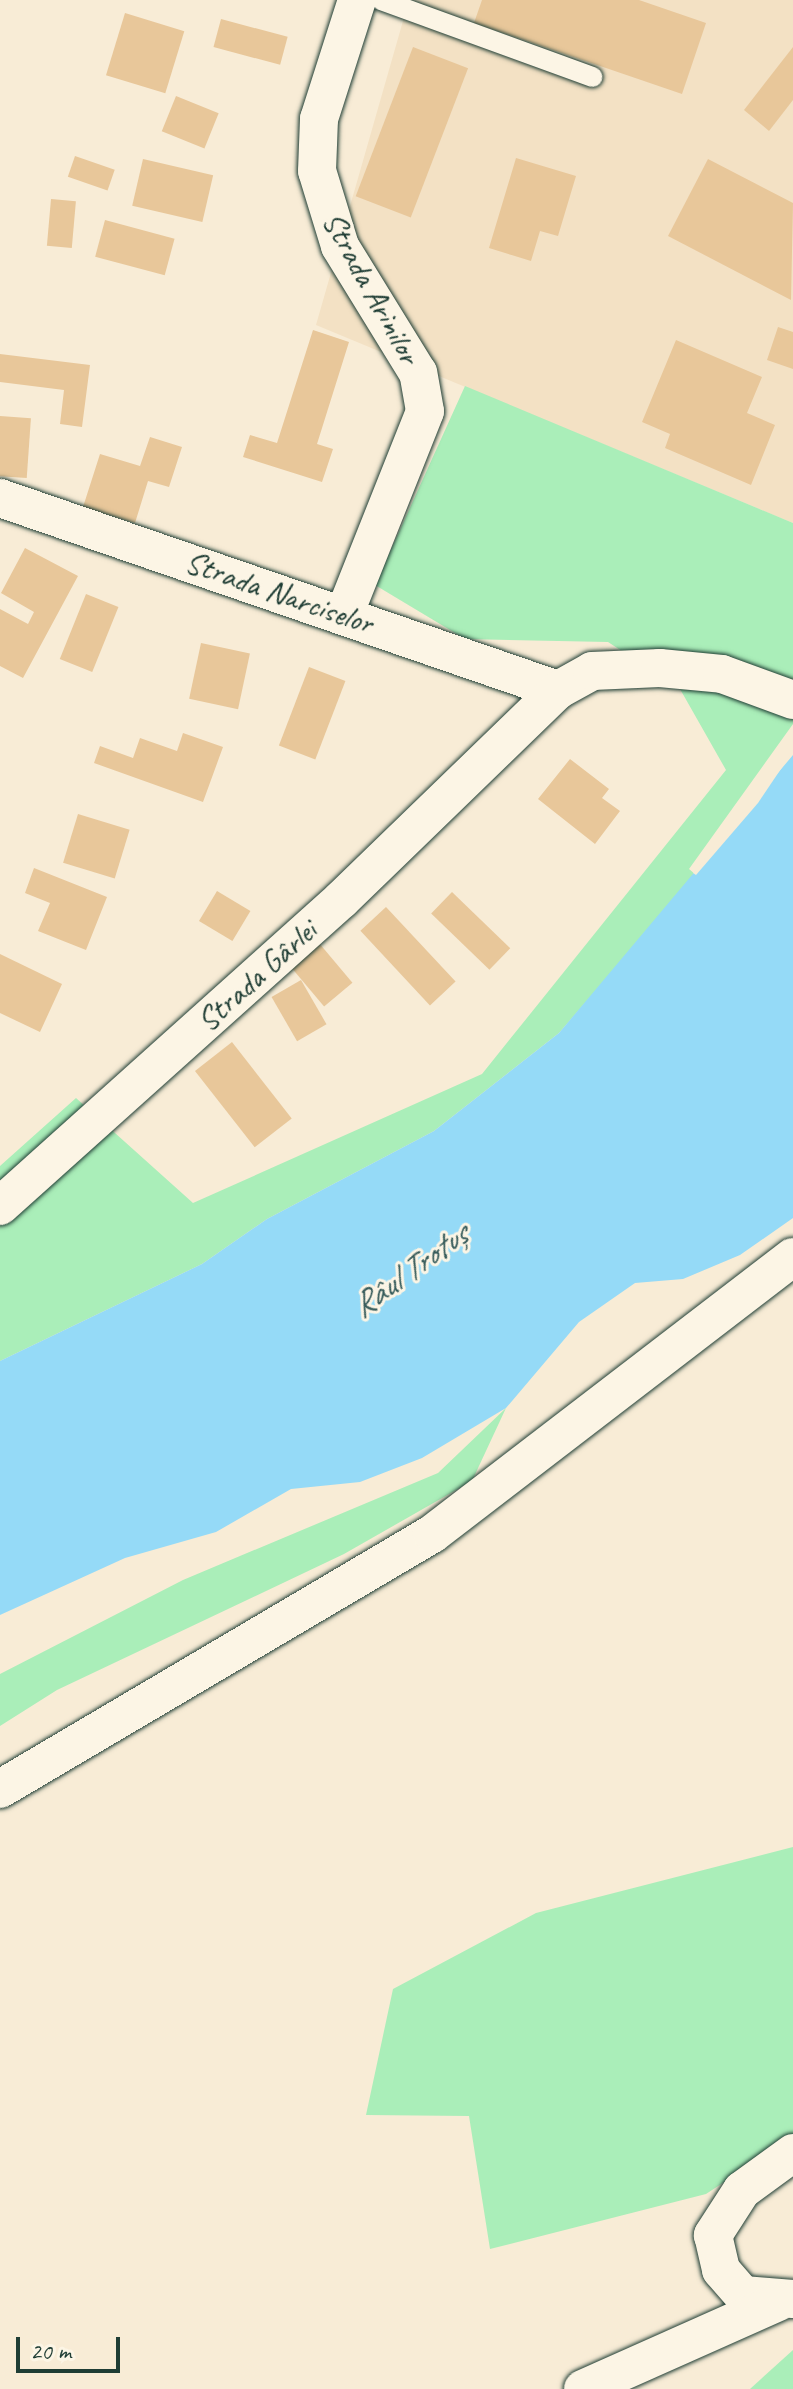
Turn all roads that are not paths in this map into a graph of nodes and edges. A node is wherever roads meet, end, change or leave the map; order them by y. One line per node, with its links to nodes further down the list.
1 (357, 0): 5 (street, Strada Arinilor)
2 (381, 0): 3 (lane)
3 (592, 77)
4 (0, 498): 5 (street, Strada Narciselor)
5 (344, 615): 6 (street, Strada Narciselor)
6 (558, 690): 7 (street, Strada Gârlei); 8 (street, Strada Gârlei)
7 (793, 700)
8 (0, 1206)
9 (793, 1257): 10 (street)
10 (0, 1789)
11 (793, 2153): 12 (street)
12 (786, 2301): 13 (street)
13 (583, 2389)

